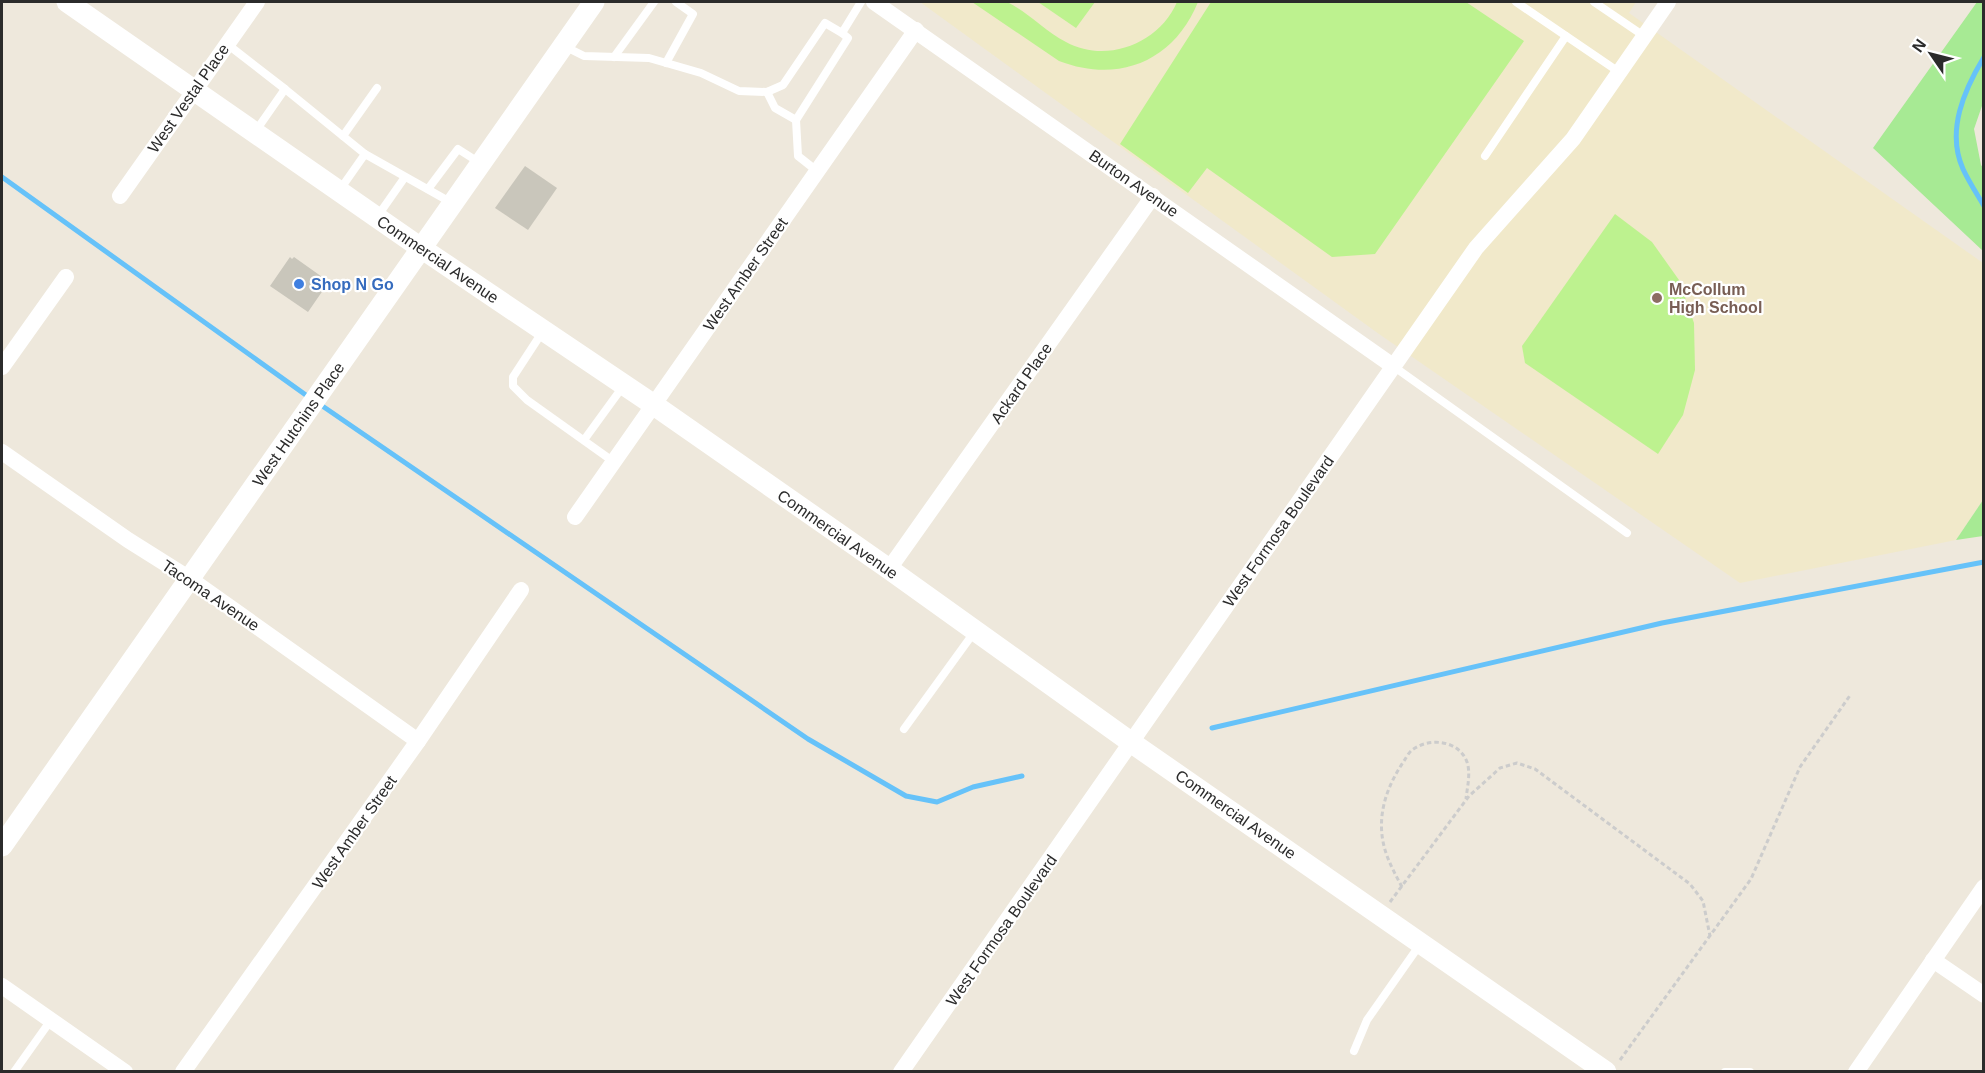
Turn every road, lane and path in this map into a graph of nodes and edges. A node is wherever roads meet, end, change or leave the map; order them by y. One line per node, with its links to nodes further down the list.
1 (67, 2): 22 (street, Commercial Avenue)
2 (257, 2): 15 (street, West Vestal Place)
3 (594, 2): 16 (street, West Hutchins Place)
4 (654, 2): 17 (lane)
5 (676, 2): 18 (lane)
6 (861, 2): 12 (lane)
7 (874, 2): 11 (street, Burton Avenue)
8 (1516, 2): 13 (lane)
9 (1594, 2): 14 (lane)
10 (1668, 2): 14 (street, West Formosa Boulevard)
11 (915, 30): 30 (street, West Amber Street); 35 (street, Burton Avenue)
12 (842, 33): 23 (lane); 24 (lane)
13 (1566, 36): 19 (lane); 28 (lane)
14 (1644, 36): 19 (street, West Formosa Boulevard)
15 (227, 44): 21 (lane); 22 (street, West Vestal Place)
16 (563, 45): 17 (lane); 29 (street, West Hutchins Place)
17 (614, 57): 18 (lane)
18 (666, 63): 23 (lane)
19 (1619, 72): 42 (street, West Formosa Boulevard)
20 (377, 88): 26 (lane)
21 (285, 89): 25 (lane); 26 (lane)
22 (194, 90): 25 (street, Commercial Avenue); 34 (street, West Vestal Place)
23 (767, 92): 24 (lane)
24 (796, 120): 30 (lane)
25 (254, 132): 33 (street, Commercial Avenue)
26 (343, 136): 27 (lane)
27 (365, 154): 31 (lane); 33 (lane)
28 (1485, 156)
29 (480, 163): 32 (lane); 36 (street, West Hutchins Place)
30 (817, 171): 44 (street, West Amber Street)
31 (405, 177): 32 (lane); 37 (lane)
32 (428, 189): 36 (lane)
33 (339, 192): 37 (street, Commercial Avenue)
34 (120, 196)
35 (1153, 196): 42 (street, Burton Avenue); 50 (street, Ackard Place)
36 (452, 204): 38 (street, West Hutchins Place)
37 (377, 218): 38 (street, Commercial Avenue)
38 (421, 248): 40 (street, Commercial Avenue); 51 (street, West Hutchins Place)
39 (66, 277): 41 (street)
40 (543, 331): 43 (street, Commercial Avenue); 45 (lane)
41 (2, 366)
42 (1393, 366): 49 (lane); 57 (street, West Formosa Boulevard)
43 (624, 385): 44 (street, Commercial Avenue); 45 (lane)
44 (654, 405): 47 (street, West Amber Street); 50 (street, Commercial Avenue)
45 (584, 440): 47 (lane)
46 (2, 452): 51 (street, Tacoma Avenue)
47 (614, 462): 48 (street, West Amber Street)
48 (575, 517)
49 (1627, 533)
50 (889, 569): 53 (street, Commercial Avenue)
51 (190, 579): 56 (street, Tacoma Avenue); 59 (street, West Hutchins Place)
52 (522, 590): 56 (street, West Amber Street)
53 (975, 630): 55 (lane); 57 (street, Commercial Avenue)
54 (1851, 694): 63 (path)
55 (904, 729)
56 (418, 741): 73 (street, West Amber Street)
57 (1132, 743): 62 (street, Commercial Avenue); 74 (street, West Formosa Boulevard)
58 (1466, 800): 60 (path); 60 (path); 63 (path)
59 (2, 846)
60 (1401, 886): 62 (path)
61 (1983, 887): 65 (street)
62 (1381, 914): 64 (street, Commercial Avenue)
63 (1710, 936): 70 (path)
64 (1421, 942): 69 (lane); 70 (street, Commercial Avenue)
65 (1933, 960): 67 (street); 77 (street)
66 (2, 986): 68 (street)
67 (1983, 995)
68 (51, 1020): 71 (lane); 72 (street)
69 (1354, 1051)
70 (1613, 1067)
71 (14, 1071)
72 (125, 1071)
73 (183, 1071)
74 (901, 1071)
75 (1725, 1071): 76 (lane)
76 (1750, 1071)
77 (1856, 1071)

